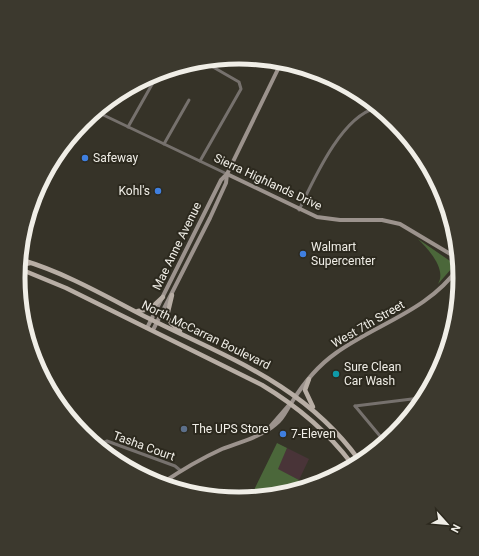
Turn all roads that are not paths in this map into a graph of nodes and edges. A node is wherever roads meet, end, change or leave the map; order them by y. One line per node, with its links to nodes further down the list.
1 (210, 65): 9 (street)
2 (279, 68): 10 (main road, Mae Anne Avenue)
3 (152, 84): 7 (street)
4 (189, 100): 8 (street)
5 (371, 109): 11 (street)
6 (101, 114): 7 (street, Sierra Highlands Drive)
7 (128, 127): 8 (street, Sierra Highlands Drive)
8 (164, 144): 9 (street, Sierra Highlands Drive)
9 (200, 161): 10 (street, Sierra Highlands Drive)
10 (227, 174): 11 (main road, Sierra Highlands Drive); 18 (main road, Mae Anne Avenue); 19 (main road, Mae Anne Avenue)
11 (299, 210): 12 (main road, Sierra Highlands Drive)
12 (453, 255)
13 (25, 261): 14 (main road, North McCarran Boulevard)
14 (30, 263): 15 (main road); 20 (main road, North McCarran Boulevard)
15 (25, 264)
16 (25, 272): 23 (main road, North McCarran Boulevard)
17 (454, 273): 26 (main road, West 7th Street)
18 (172, 295): 22 (main road, Mae Anne Avenue); 25 (main road)
19 (163, 297): 20 (main road); 21 (main road, Mae Anne Avenue)
20 (127, 307): 21 (main road, North McCarran Boulevard)
21 (152, 319): 22 (main road, North McCarran Boulevard); 23 (main road, Mae Anne Avenue)
22 (158, 322): 24 (main road, Mae Anne Avenue); 25 (main road, North McCarran Boulevard)
23 (147, 328): 24 (main road, North McCarran Boulevard)
24 (152, 330): 29 (main road, North McCarran Boulevard)
25 (186, 336): 27 (main road, North McCarran Boulevard)
26 (309, 379): 27 (main road, West 7th Street); 30 (main road)
27 (296, 396): 29 (main road, West 7th Street); 30 (main road, North McCarran Boulevard)
28 (417, 398): 31 (street)
29 (291, 403): 34 (main road, North McCarran Boulevard); 35 (main road, West 7th Street)
30 (315, 410): 33 (main road, North McCarran Boulevard)
31 (381, 439)
32 (103, 443): 35 (street, Tasha Court)
33 (357, 457)
34 (350, 462)
35 (181, 470): 36 (main road, West 7th Street)
36 (169, 480)

